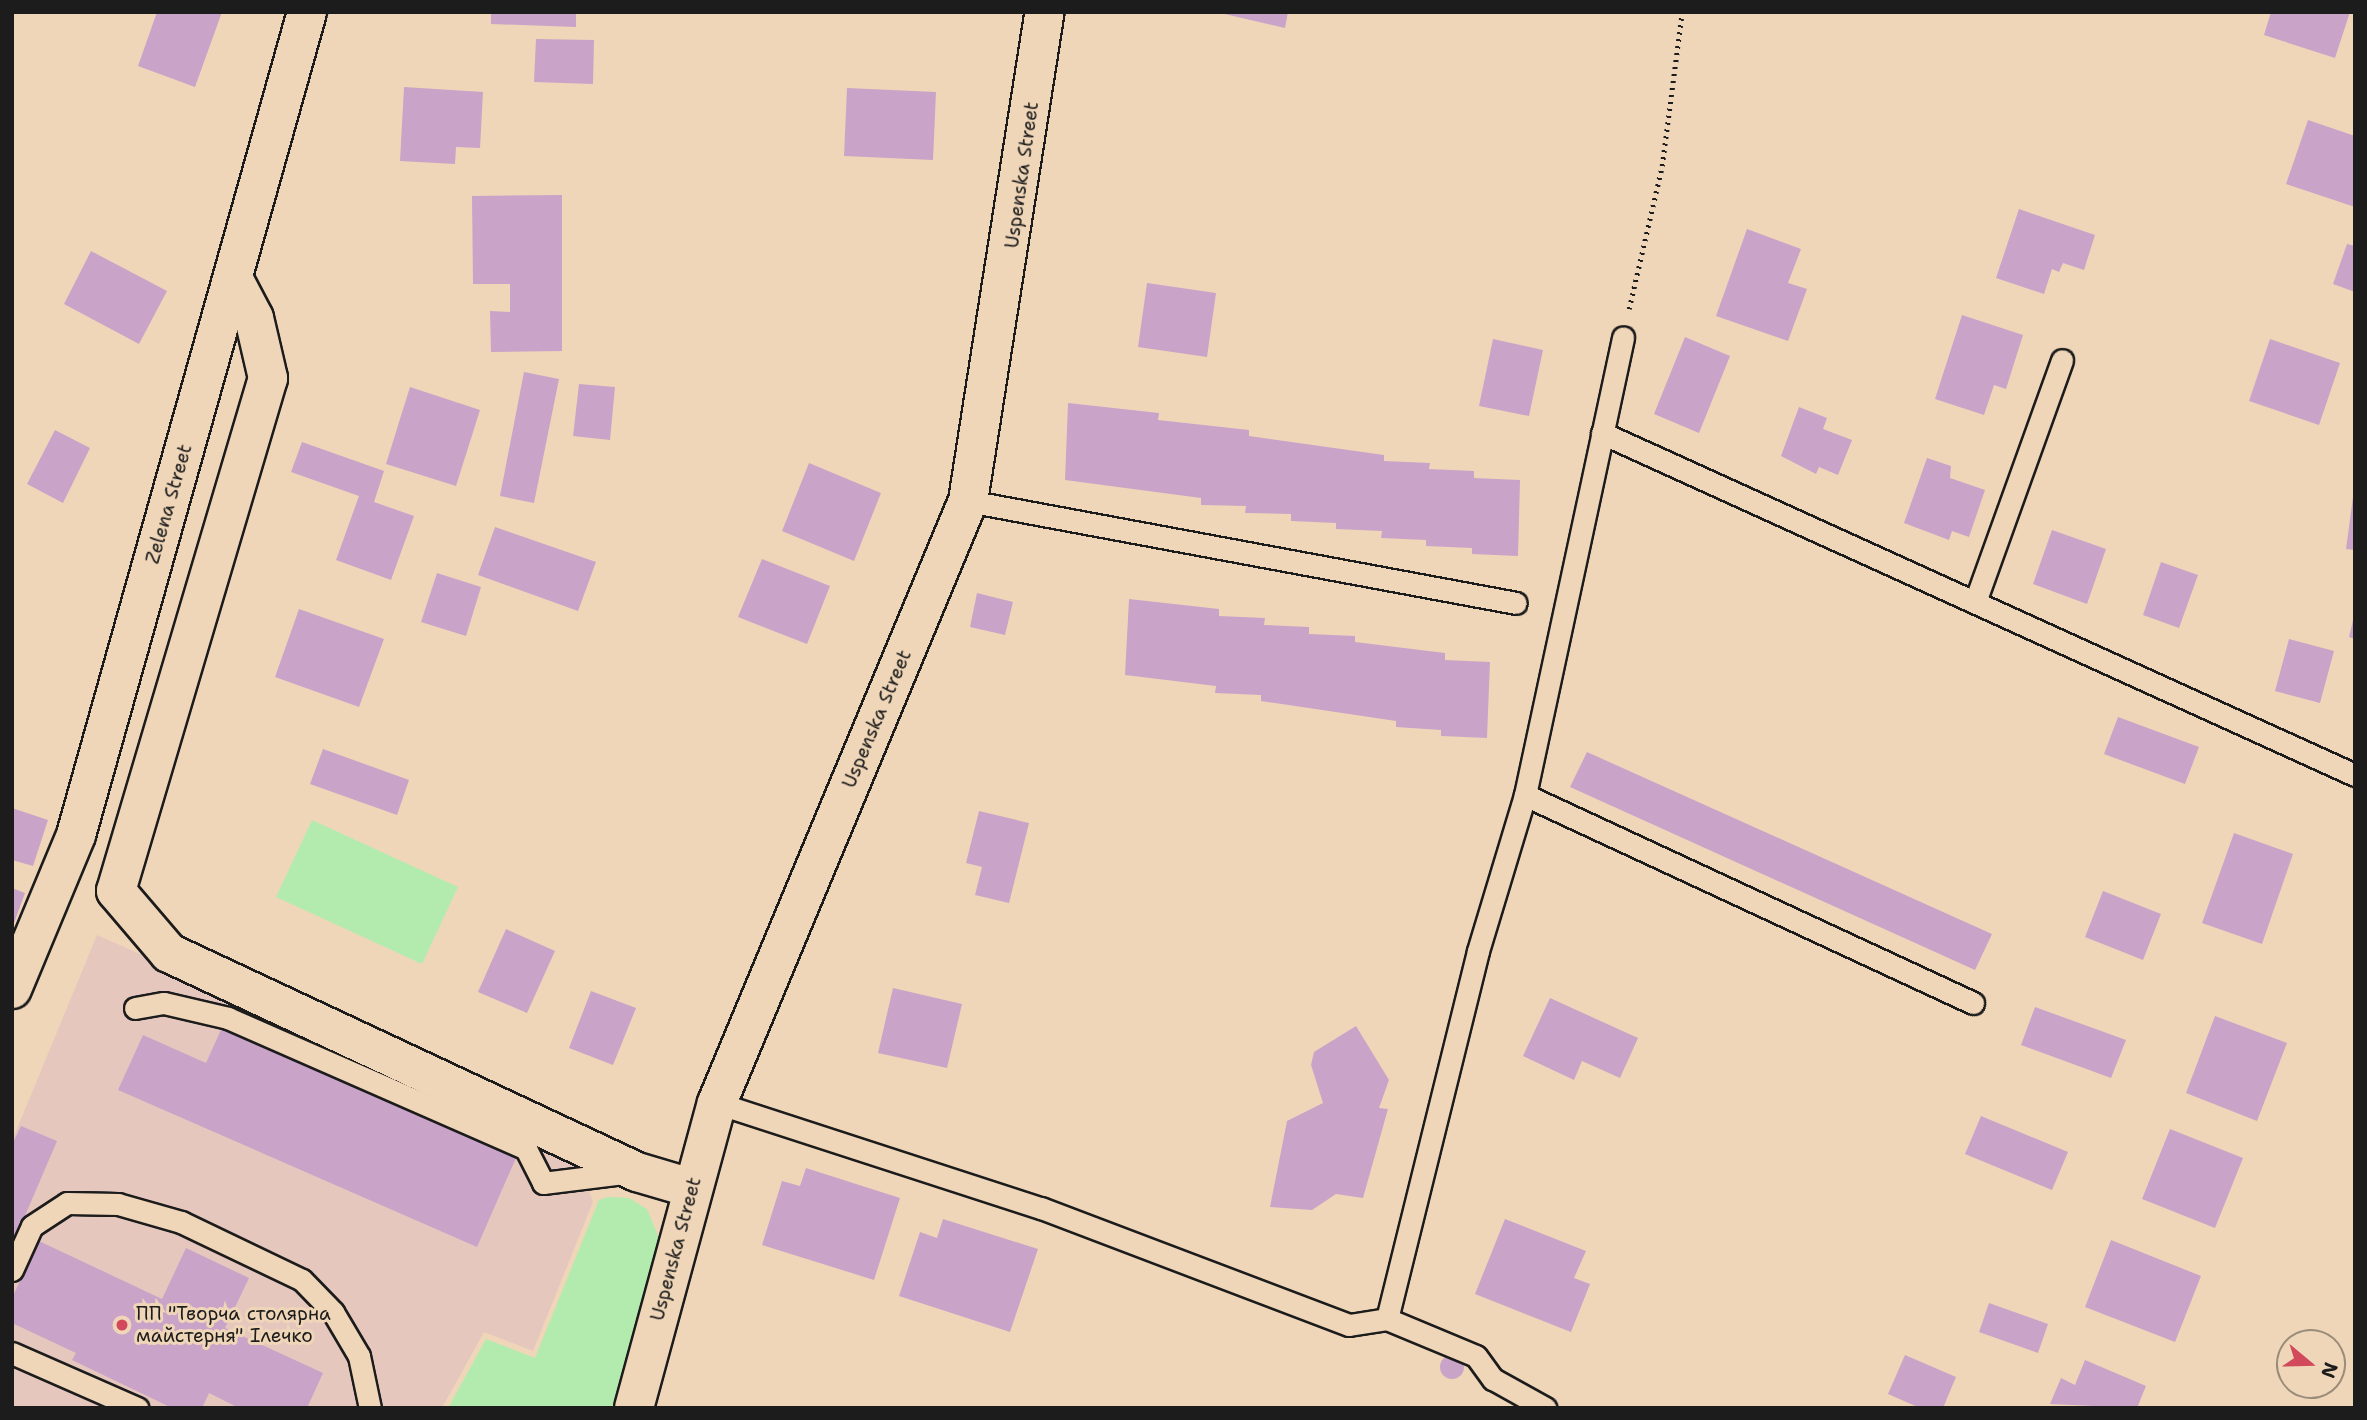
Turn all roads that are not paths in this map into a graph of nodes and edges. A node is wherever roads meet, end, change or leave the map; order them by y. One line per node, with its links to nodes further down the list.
1 (307, 12): 3 (street, Zelena Street)
2 (1045, 12): 7 (street, Uspenska Street)
3 (233, 278): 12 (street, Zelena Street); 13 (street)
4 (1623, 337): 6 (lane)
5 (2062, 360): 8 (lane)
6 (1602, 433): 8 (lane); 11 (lane)
7 (968, 501): 9 (lane); 17 (street, Uspenska Street)
8 (1975, 602): 10 (lane)
9 (1517, 603)
10 (2355, 775)
11 (1525, 795): 15 (lane); 21 (lane)
12 (66, 862): 13 (street); 14 (street, Zelena Street)
13 (117, 891): 18 (street)
14 (12, 989)
15 (1973, 1003)
16 (135, 1007): 18 (lane)
17 (717, 1103): 19 (street, Uspenska Street); 21 (lane)
18 (637, 1172): 19 (street)
19 (691, 1188): 25 (street, Uspenska Street)
20 (12, 1270): 24 (lane)
21 (1387, 1319): 26 (lane)
22 (12, 1353): 23 (lane)
23 (136, 1408)
24 (370, 1408)
25 (634, 1408)
26 (1545, 1408)

